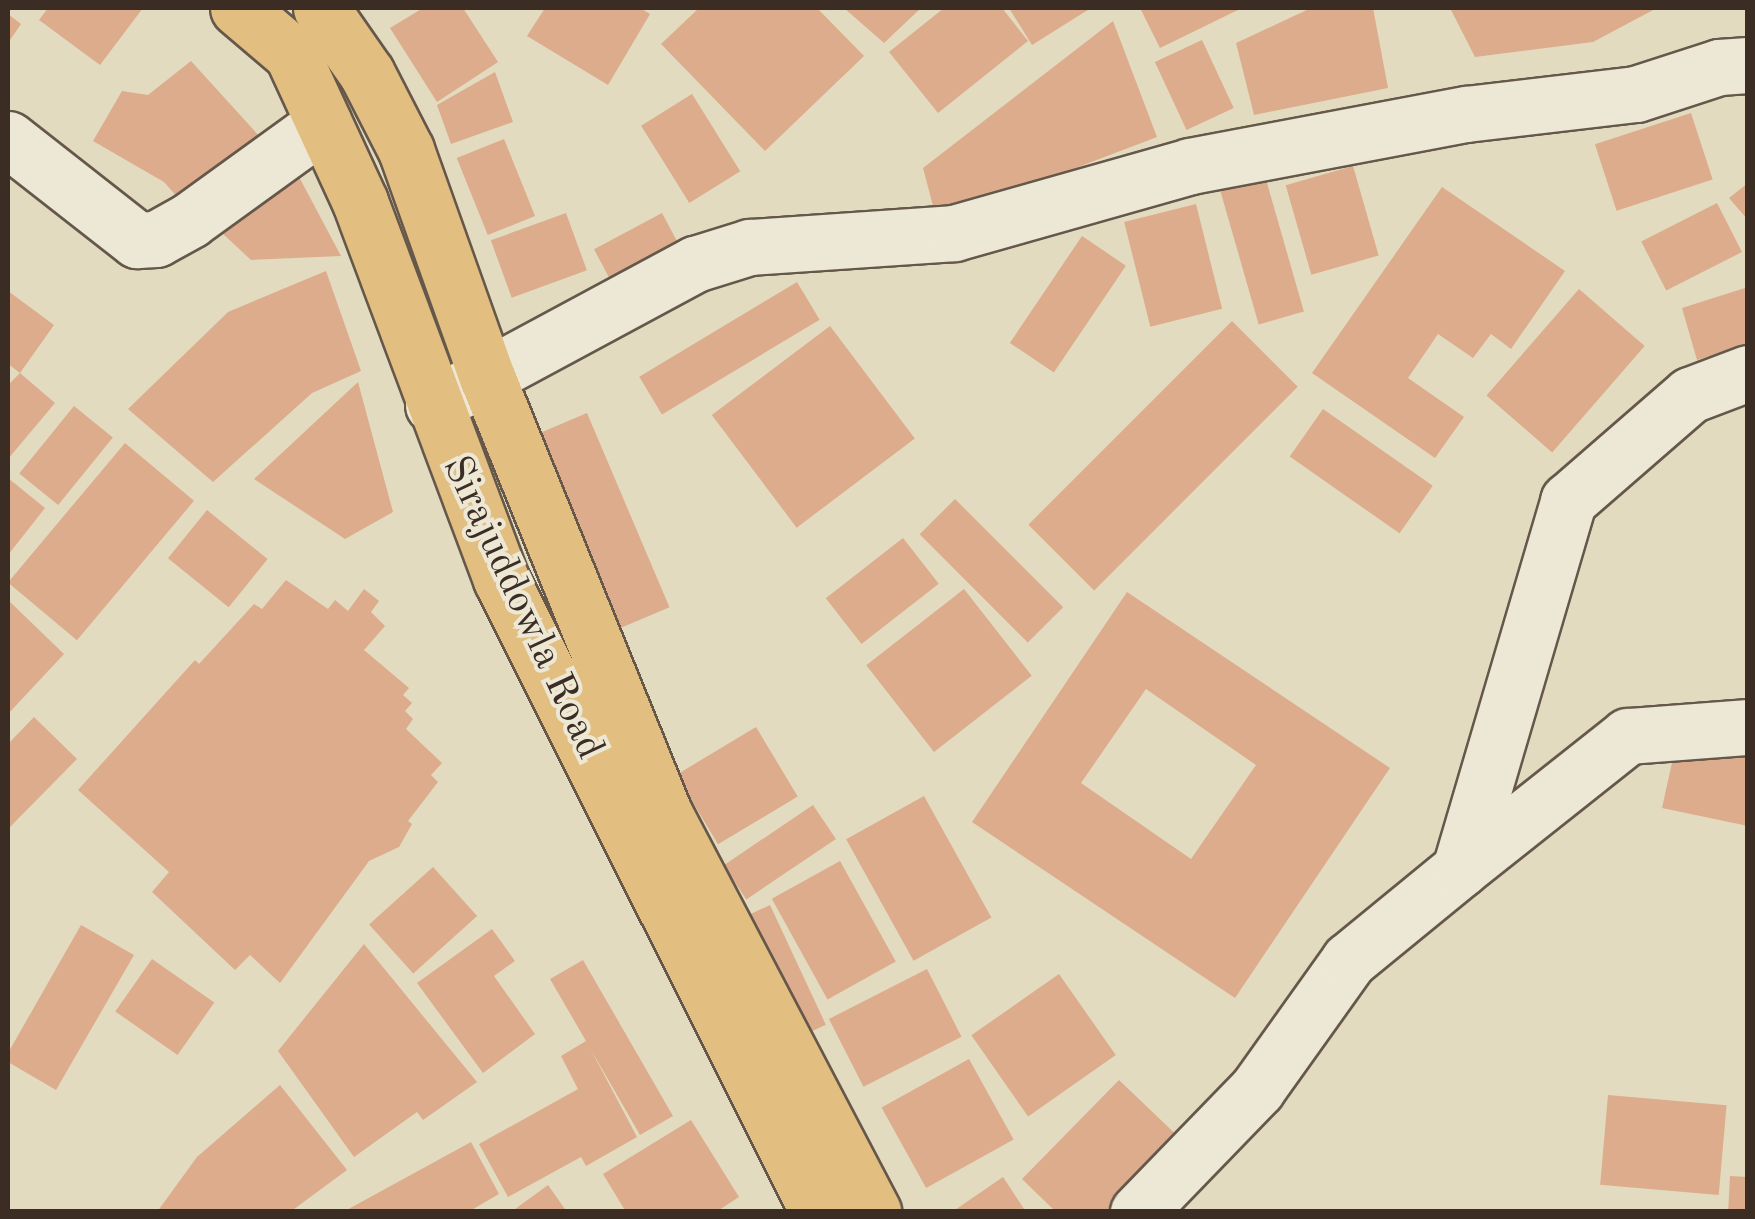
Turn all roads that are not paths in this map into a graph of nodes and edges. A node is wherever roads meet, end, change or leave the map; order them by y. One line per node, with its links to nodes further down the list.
1 (238, 8): 4 (main road, Sirajuddowla Road)
2 (321, 8): 7 (main road, Sirajuddowla Road)
3 (1748, 65): 7 (street)
4 (324, 123): 5 (street); 8 (main road, Sirajuddowla Road)
5 (8, 140)
6 (1748, 373): 10 (street)
7 (486, 376): 8 (street); 12 (main road, Sirajuddowla Road)
8 (433, 405): 11 (main road, Sirajuddowla Road)
9 (1748, 727): 10 (street)
10 (1460, 868): 13 (street)
11 (818, 1212)
12 (873, 1212)
13 (1138, 1212)

